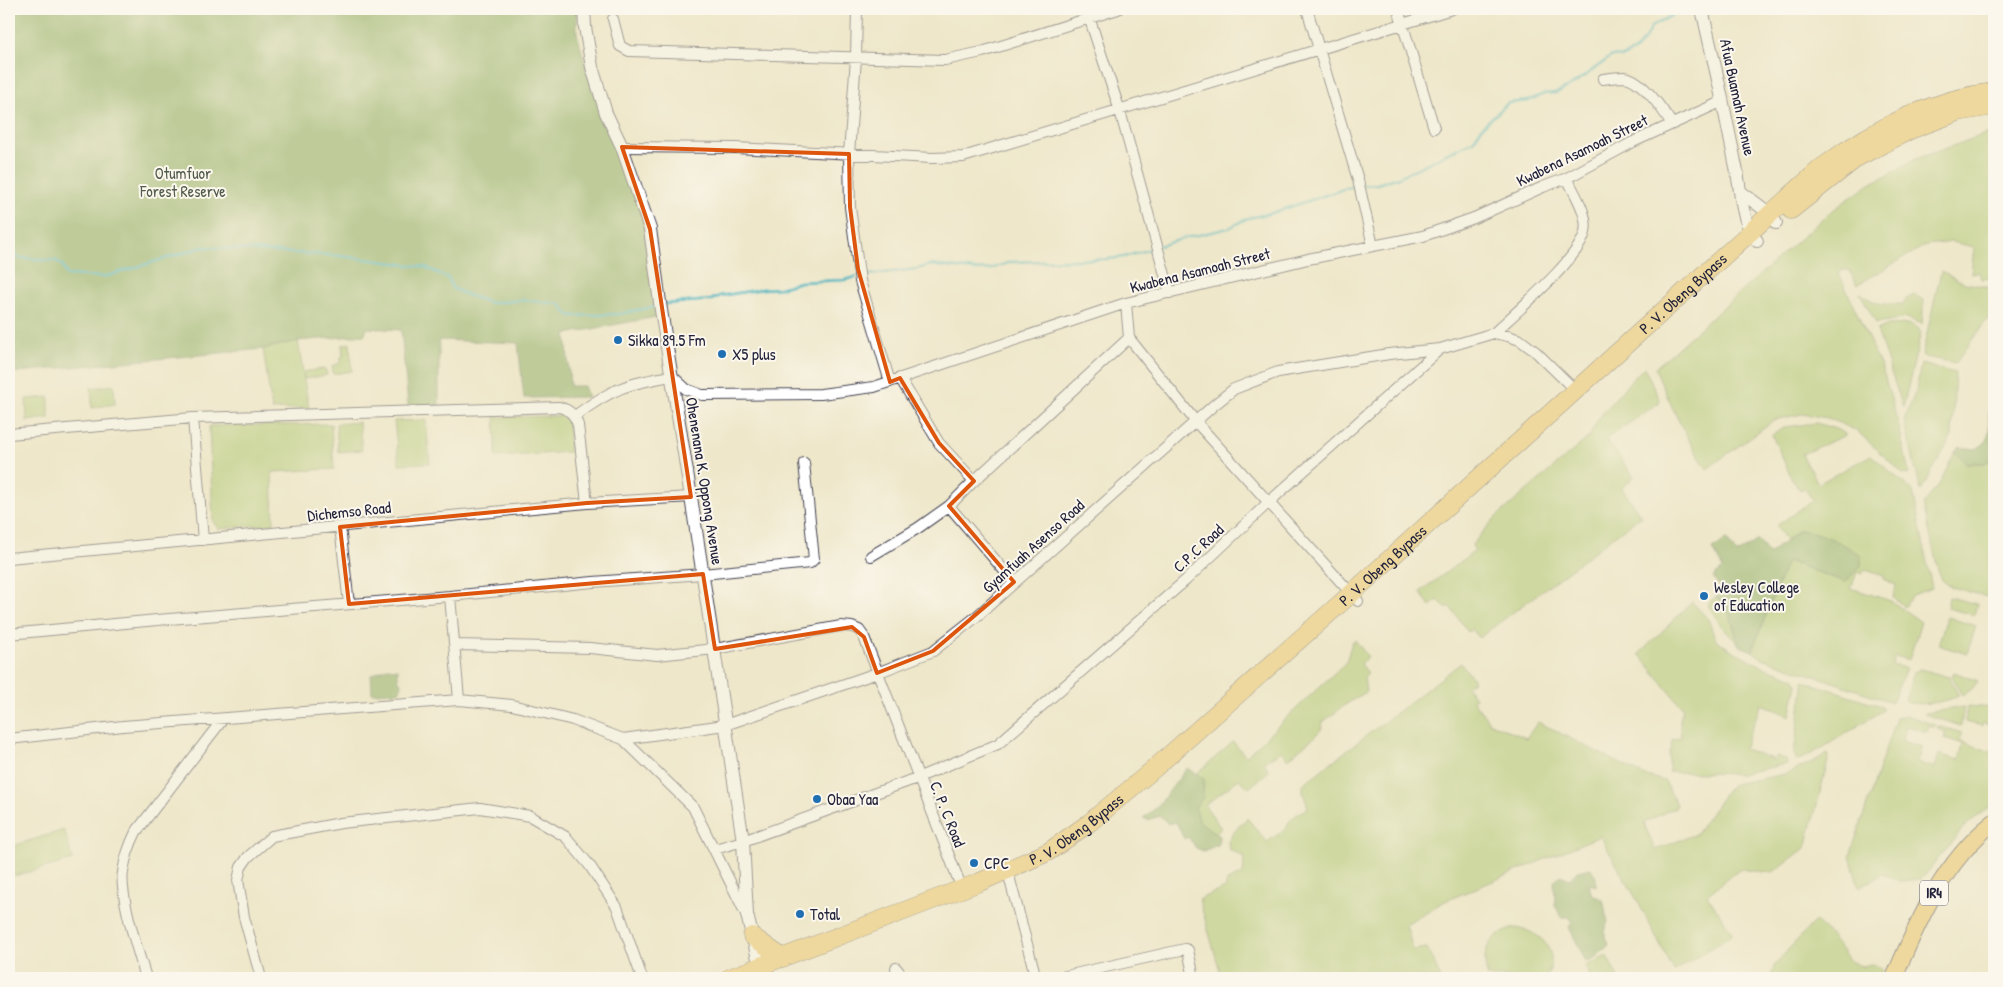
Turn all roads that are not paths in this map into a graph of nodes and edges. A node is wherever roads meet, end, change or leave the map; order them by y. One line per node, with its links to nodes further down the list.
1 (584, 9): 20 (street, Ohenenana K. Oppong Avenue)
2 (857, 9): 12 (street)
3 (1118, 9): 8 (street)
4 (1308, 9): 11 (street)
5 (1398, 9): 10 (street)
6 (1452, 9): 10 (street)
7 (1702, 9): 15 (street, Afua Buamah Avenue)
8 (1089, 13): 12 (street); 17 (street)
9 (613, 20): 12 (street)
10 (1402, 24): 11 (street); 19 (street)
11 (1320, 50): 17 (street); 26 (street)
12 (856, 58): 21 (street)
13 (1603, 79): 18 (street)
14 (1994, 92): 24 (highway, P. V. Obeng Bypass)
15 (1723, 101): 18 (street, Kwabena Asamoah Street); 23 (street, Afua Buamah Avenue)
16 (1994, 106): 24 (highway, P. V. Obeng Bypass)
17 (1120, 111): 21 (street); 27 (street)
18 (1672, 124): 22 (street, Kwabena Asamoah Street)
19 (1434, 128)
20 (622, 147): 21 (street); 32 (street, Ohenenana K. Oppong Avenue)
21 (849, 154): 33 (street)
22 (1567, 178): 26 (street, Kwabena Asamoah Street); 29 (street)
23 (1741, 192): 24 (street); 25 (street, Afua Buamah Avenue)
24 (1772, 218): 25 (highway, P. V. Obeng Bypass)
25 (1753, 237): 34 (highway, P. V. Obeng Bypass)
26 (1373, 246): 27 (street, Kwabena Asamoah Street)
27 (1170, 292): 28 (street, Kwabena Asamoah Street)
28 (1126, 304): 30 (street); 33 (street, Kwabena Asamoah Street)
29 (1494, 333): 31 (street, C.P.C Road); 34 (street)
30 (1129, 338): 37 (street); 40 (street)
31 (1440, 349): 37 (street); 42 (street, C.P.C Road)
32 (672, 376): 33 (street, Kwabena Asamoah Street); 35 (street); 41 (street, Ohenenana K. Oppong Avenue)
33 (895, 380): 40 (street)
34 (1580, 395): 52 (highway, P. V. Obeng Bypass)
35 (575, 416): 36 (street); 43 (street)
36 (193, 418): 38 (street); 46 (street)
37 (1196, 422): 42 (street); 50 (street, Gyamfuah Asenso Road)
38 (9, 434)
39 (804, 463): 49 (street)
40 (974, 481): 44 (street)
41 (691, 497): 43 (street, Dichemso Road); 49 (street, Ohenenana K. Oppong Avenue)
42 (1269, 502): 52 (street); 63 (street, C.P.C Road)
43 (586, 503): 45 (street, Dichemso Road)
44 (949, 506): 47 (street); 50 (street)
45 (340, 528): 46 (street, Dichemso Road); 53 (street)
46 (203, 540): 48 (street, Dichemso Road)
47 (871, 556)
48 (9, 558)
49 (703, 574): 51 (street); 56 (street, Ohenenana K. Oppong Avenue)
50 (1014, 582): 57 (street, Gyamfuah Asenso Road)
51 (450, 596): 53 (street); 55 (street)
52 (1355, 597): 67 (highway, P. V. Obeng Bypass); 68 (highway, P. V. Obeng Bypass)
53 (349, 604): 54 (street)
54 (9, 634)
55 (455, 645): 56 (street); 58 (street)
56 (715, 649): 57 (street, C. P. C Road); 60 (street, Ohenenana K. Oppong Avenue)
57 (877, 673): 60 (street, Gyamfuah Asenso Road); 63 (street, C. P. C Road)
58 (459, 700): 59 (street); 62 (street)
59 (223, 719): 61 (street); 74 (street)
60 (725, 725): 62 (street, Gyamfuah Asenso Road); 65 (street, Ohenenana K. Oppong Avenue)
61 (9, 739)
62 (623, 739): 66 (street)
63 (917, 778): 65 (street, C.P.C Road); 68 (street, C. P. C Road)
64 (1994, 822): 82 (main road, IR4)
65 (743, 841): 66 (street, C.P.C Road); 69 (street, Ohenenana K. Oppong Avenue)
66 (716, 849): 69 (street)
67 (1010, 880): 73 (highway, P. V. Obeng Bypass); 79 (street)
68 (962, 889): 71 (highway, P. V. Obeng Bypass)
69 (747, 915): 70 (street, Ohenenana K. Oppong Avenue)
70 (752, 936): 71 (highway); 73 (street, Ohenenana K. Oppong Avenue)
71 (783, 958): 73 (highway, P. V. Obeng Bypass)
72 (896, 968): 78 (street)
73 (762, 975): 77 (highway, P. V. Obeng Bypass)
74 (146, 978)
75 (261, 978): 76 (street)
76 (642, 978)
77 (729, 978)
78 (904, 978)
79 (1036, 978)
80 (1057, 978): 81 (street)
81 (1194, 978)
82 (1894, 978)

